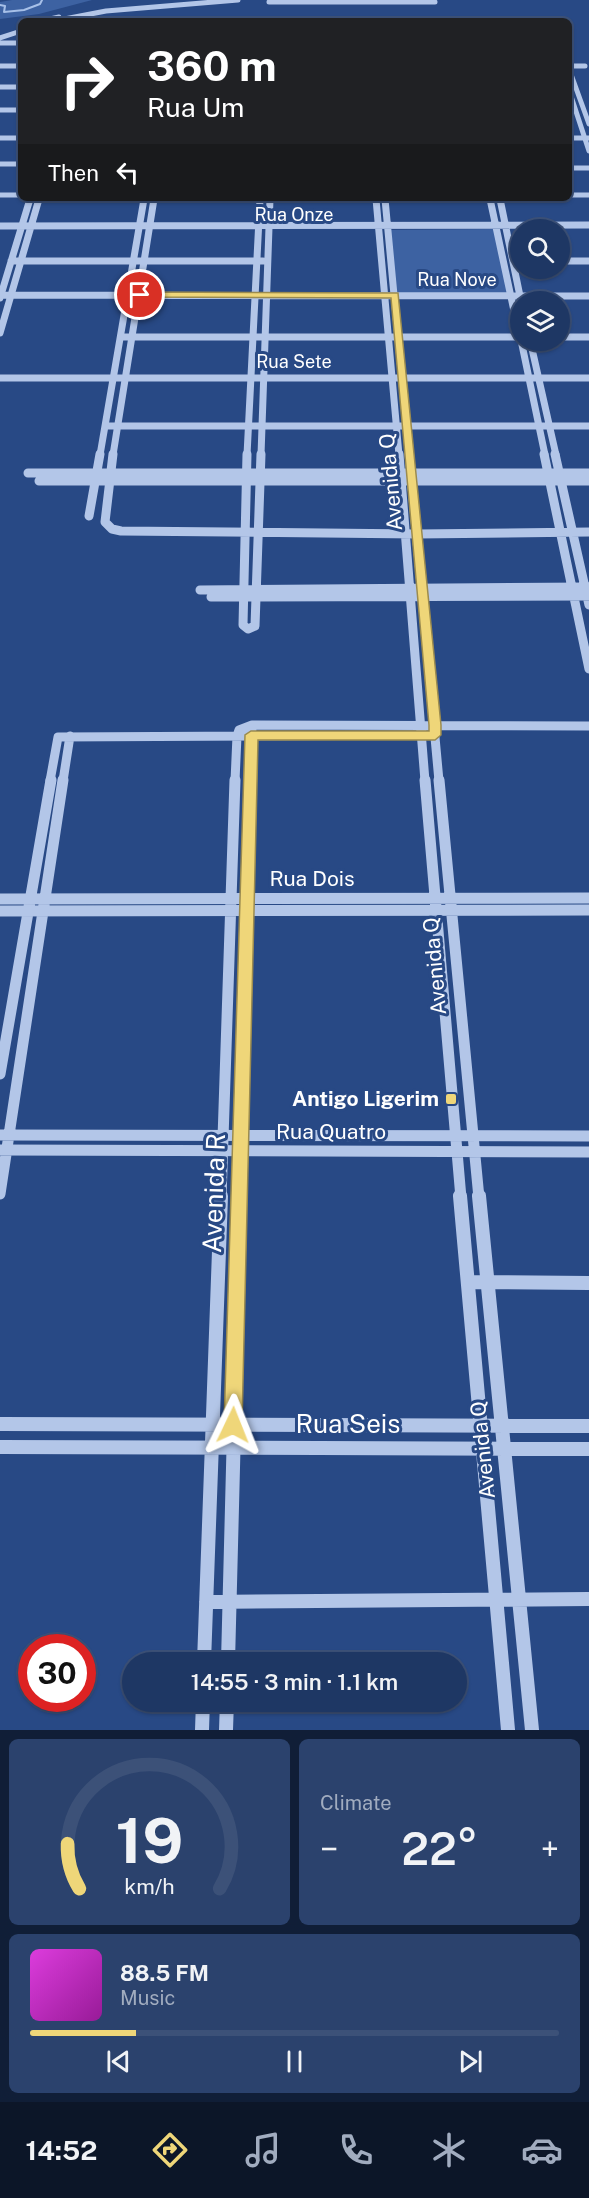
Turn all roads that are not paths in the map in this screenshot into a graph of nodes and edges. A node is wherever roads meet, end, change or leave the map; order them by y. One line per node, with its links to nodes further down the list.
1 (221, 0): 8 (street)
2 (238, 0): 8 (street)
3 (268, 1): 4 (street); 16 (street)
4 (275, 1): 5 (street); 17 (street)
5 (356, 1): 6 (street); 18 (street)
6 (363, 1): 7 (street); 19 (street)
7 (435, 2)
8 (182, 5): 11 (street); 14 (street); 15 (street)
9 (451, 9): 20 (street)
10 (459, 13): 21 (street)
11 (91, 16): 12 (street); 12 (street); 13 (street)
12 (83, 17)
13 (125, 18)
14 (176, 18)
15 (182, 18)
16 (268, 18)
17 (274, 18)
18 (359, 18)
19 (366, 18)
20 (453, 18)
21 (460, 18)
22 (18, 30): 23 (street)
23 (0, 36)
24 (0, 43): 25 (street)
25 (18, 43)
26 (576, 62): 29 (street)
27 (0, 64): 28 (street)
28 (18, 64)
29 (572, 64)
30 (572, 65): 31 (street)
31 (585, 66)
32 (572, 71): 36 (street)
33 (0, 87): 34 (street)
34 (18, 87)
35 (572, 87): 36 (street)
36 (580, 87): 42 (street)
37 (572, 96): 41 (street)
38 (0, 112): 39 (street)
39 (18, 112)
40 (572, 112): 41 (street)
41 (577, 112): 42 (street); 46 (street)
42 (587, 112): 43 (street)
43 (589, 124)
44 (0, 138): 45 (street)
45 (18, 138)
46 (587, 138): 47 (street)
47 (589, 151)
48 (0, 166): 49 (street)
49 (18, 166)
50 (572, 166): 51 (street)
51 (589, 166)
52 (0, 195): 53 (street)
53 (18, 195)
54 (572, 195): 55 (street)
55 (589, 195)
56 (29, 201): 70 (street)
57 (38, 201): 71 (street)
58 (144, 201): 72 (street)
59 (154, 201): 73 (street)
60 (260, 201): 74 (street)
61 (270, 201): 75 (street)
62 (376, 201): 76 (street, Avenida Q)
63 (385, 201): 77 (street, Avenida Q)
64 (491, 201): 66 (street)
65 (501, 201): 67 (street)
66 (496, 227): 67 (street, Rua Onze); 77 (street, Rua Onze); 79 (street)
67 (506, 227): 68 (street, Rua Onze); 78 (street)
68 (589, 227)
69 (0, 228): 70 (street, Rua Onze)
70 (21, 228): 71 (street, Rua Onze); 81 (street)
71 (31, 228): 72 (street, Rua Onze); 82 (street)
72 (139, 228): 73 (street, Rua Onze); 83 (street)
73 (150, 228): 74 (street, Rua Onze); 84 (street)
74 (259, 228): 75 (street, Rua Onze); 85 (street)
75 (268, 228): 76 (street, Rua Onze); 86 (street)
76 (378, 228): 77 (street, Rua Onze); 98 (street, Avenida Q)
77 (388, 228): 98 (street, Avenida Q)
78 (510, 239)
79 (504, 260): 80 (street); 89 (street)
80 (510, 260)
81 (11, 261): 82 (street); 91 (street)
82 (21, 261): 83 (street); 93 (street)
83 (134, 261): 84 (street); 94 (street)
84 (145, 261): 85 (street); 95 (street)
85 (256, 261): 86 (street); 96 (street)
86 (267, 261): 97 (street)
87 (570, 261): 88 (street)
88 (589, 261)
89 (511, 291)
90 (589, 296): 92 (street, Rua Nove)
91 (0, 297): 93 (street, Rua Nove)
92 (570, 297)
93 (10, 298): 94 (street, Rua Nove); 102 (street)
94 (128, 298): 95 (street, Rua Nove); 103 (street)
95 (139, 298): 96 (street, Rua Nove); 104 (street)
96 (254, 298): 97 (street, Rua Nove); 105 (street)
97 (266, 298): 98 (street, Rua Nove); 106 (street)
98 (390, 298): 99 (street, Rua Nove); 107 (street, Avenida Q)
99 (510, 298)
100 (570, 300): 101 (street, Rua Nove)
101 (589, 301)
102 (0, 333)
103 (121, 337): 104 (street); 118 (street)
104 (132, 337): 105 (street); 119 (street)
105 (253, 337): 106 (street); 115 (street)
106 (265, 337): 107 (street); 116 (street)
107 (393, 337): 110 (street); 117 (street, Avenida Q)
108 (570, 337): 109 (street)
109 (589, 337)
110 (510, 338)
111 (522, 351): 120 (street)
112 (532, 351): 121 (street)
113 (0, 378): 118 (street, Rua Sete)
114 (589, 378): 121 (street, Rua Sete)
115 (251, 380): 116 (street, Rua Sete); 119 (street, Rua Sete); 126 (street)
116 (263, 380): 117 (street, Rua Sete); 127 (street)
117 (397, 380): 120 (street, Rua Sete); 128 (street, Avenida Q)
118 (112, 381): 119 (street, Rua Sete); 123 (street, Rua Sete); 124 (street)
119 (125, 381): 125 (street)
120 (528, 381): 121 (street, Rua Sete); 129 (street)
121 (539, 381): 122 (street, Rua Sete); 130 (street)
122 (589, 383)
123 (0, 384)
124 (105, 426): 125 (street); 139 (street)
125 (118, 426): 126 (street); 140 (street)
126 (249, 426): 127 (street); 134 (street)
127 (261, 426): 128 (street); 135 (street)
128 (402, 426): 129 (street); 136 (street, Avenida Q)
129 (538, 426): 130 (street); 137 (street)
130 (550, 426): 131 (street); 138 (street)
131 (589, 426)
132 (28, 473): 139 (street)
133 (589, 473): 138 (street)
134 (246, 477): 135 (street); 140 (street); 149 (street)
135 (260, 477): 136 (street); 150 (street)
136 (406, 477): 137 (street); 151 (street, Avenida Q); 152 (street, Avenida Q)
137 (548, 477): 138 (street); 143 (street)
138 (561, 477): 142 (street); 144 (street)
139 (96, 478): 140 (street); 141 (street); 145 (street)
140 (110, 478): 149 (street)
141 (39, 481)
142 (589, 481)
143 (554, 504): 144 (street); 146 (street)
144 (567, 505): 147 (street)
145 (89, 516)
146 (560, 532): 147 (street); 152 (street); 155 (street)
147 (572, 532): 148 (street); 159 (street)
148 (589, 532)
149 (244, 534): 150 (street); 157 (street)
150 (258, 534): 151 (street); 158 (street)
151 (405, 534): 152 (street); 154 (street, Avenida Q)
152 (417, 534): 156 (street, Avenida Q)
153 (200, 590): 157 (street)
154 (409, 592): 156 (street); 158 (street); 164 (street, Avenida Q)
155 (573, 592): 156 (street); 159 (street); 161 (street)
156 (421, 593): 165 (street, Avenida Q)
157 (243, 594): 158 (street); 158 (street); 160 (street)
158 (256, 594)
159 (588, 594)
160 (211, 597)
161 (589, 669)
162 (589, 726): 165 (street)
163 (252, 730): 164 (street); 166 (street); 177 (street, Avenida R)
164 (421, 730): 165 (street); 168 (street, Avenida Q)
165 (435, 730): 169 (street, Avenida Q)
166 (238, 733): 167 (street); 176 (street, Avenida R)
167 (70, 736): 172 (street); 173 (street)
168 (426, 792): 169 (street); 174 (street, Avenida Q)
169 (440, 792): 175 (street, Avenida Q)
170 (589, 898): 175 (street, Rua Dois)
171 (0, 899): 172 (street, Rua Dois)
172 (28, 899): 173 (street, Rua Dois); 180 (street)
173 (44, 904): 176 (street, Rua Dois); 180 (street, Rua Dois); 182 (street)
174 (434, 904): 175 (street, Rua Dois); 177 (street, Rua Dois); 187 (street, Avenida Q)
175 (451, 904): 178 (street, Rua Dois); 188 (street, Avenida Q)
176 (231, 905): 177 (street, Rua Dois); 185 (street, Avenida R)
177 (247, 905): 186 (street, Avenida R)
178 (589, 910)
179 (0, 911): 180 (street, Rua Dois)
180 (26, 911): 181 (street)
181 (4, 1051): 182 (street); 183 (street)
182 (21, 1051): 184 (street)
183 (0, 1074)
184 (4, 1135): 185 (street, Rua Quatro); 190 (street)
185 (224, 1135): 186 (street, Rua Quatro); 191 (street, Avenida R)
186 (242, 1135): 187 (street, Rua Quatro); 192 (street, Avenida R)
187 (455, 1135): 188 (street, Rua Quatro); 193 (street, Avenida Q)
188 (473, 1136): 189 (street, Rua Quatro); 194 (street, Avenida Q)
189 (589, 1136)
190 (3, 1150): 191 (street, Rua Quatro); 196 (street)
191 (223, 1151): 192 (street, Rua Quatro); 201 (street, Avenida R)
192 (241, 1151): 193 (street, Rua Quatro); 202 (street, Avenida R)
193 (456, 1152): 194 (street, Rua Quatro); 197 (street, Avenida Q)
194 (475, 1152): 195 (street, Rua Quatro); 198 (street, Avenida Q)
195 (589, 1152)
196 (0, 1194)
197 (468, 1282): 198 (street); 203 (street, Avenida Q)
198 (488, 1282): 199 (street); 204 (street, Avenida Q)
199 (589, 1282)
200 (0, 1424): 201 (street, Rua Seis)
201 (212, 1425): 202 (street, Rua Seis); 207 (street, Avenida R)
202 (233, 1425): 203 (street, Rua Seis); 210 (street, Avenida R)
203 (480, 1425): 204 (street, Rua Seis); 208 (street, Avenida Q)
204 (502, 1425): 205 (street, Rua Seis); 209 (street, Avenida Q)
205 (589, 1426)
206 (0, 1447): 207 (street, Rua Seis)
207 (211, 1448): 210 (street, Rua Seis); 215 (street, Avenida R)
208 (482, 1448): 209 (street, Rua Seis); 210 (street, Rua Seis); 212 (street, Avenida Q)
209 (504, 1448): 211 (street, Rua Seis); 213 (street, Avenida Q)
210 (232, 1449): 216 (street, Avenida R)
211 (589, 1449)
212 (496, 1599): 213 (street); 216 (street); 223 (street, Avenida Q)
213 (519, 1599): 214 (street); 224 (street, Avenida Q)
214 (589, 1599)
215 (206, 1602): 216 (street); 217 (street, Avenida R)
216 (229, 1602): 218 (street, Avenida R)
217 (204, 1652)
218 (228, 1652)
219 (203, 1712): 221 (street)
220 (227, 1712): 222 (street)
221 (202, 1730)
222 (226, 1730)
223 (508, 1730)
224 (532, 1730)

